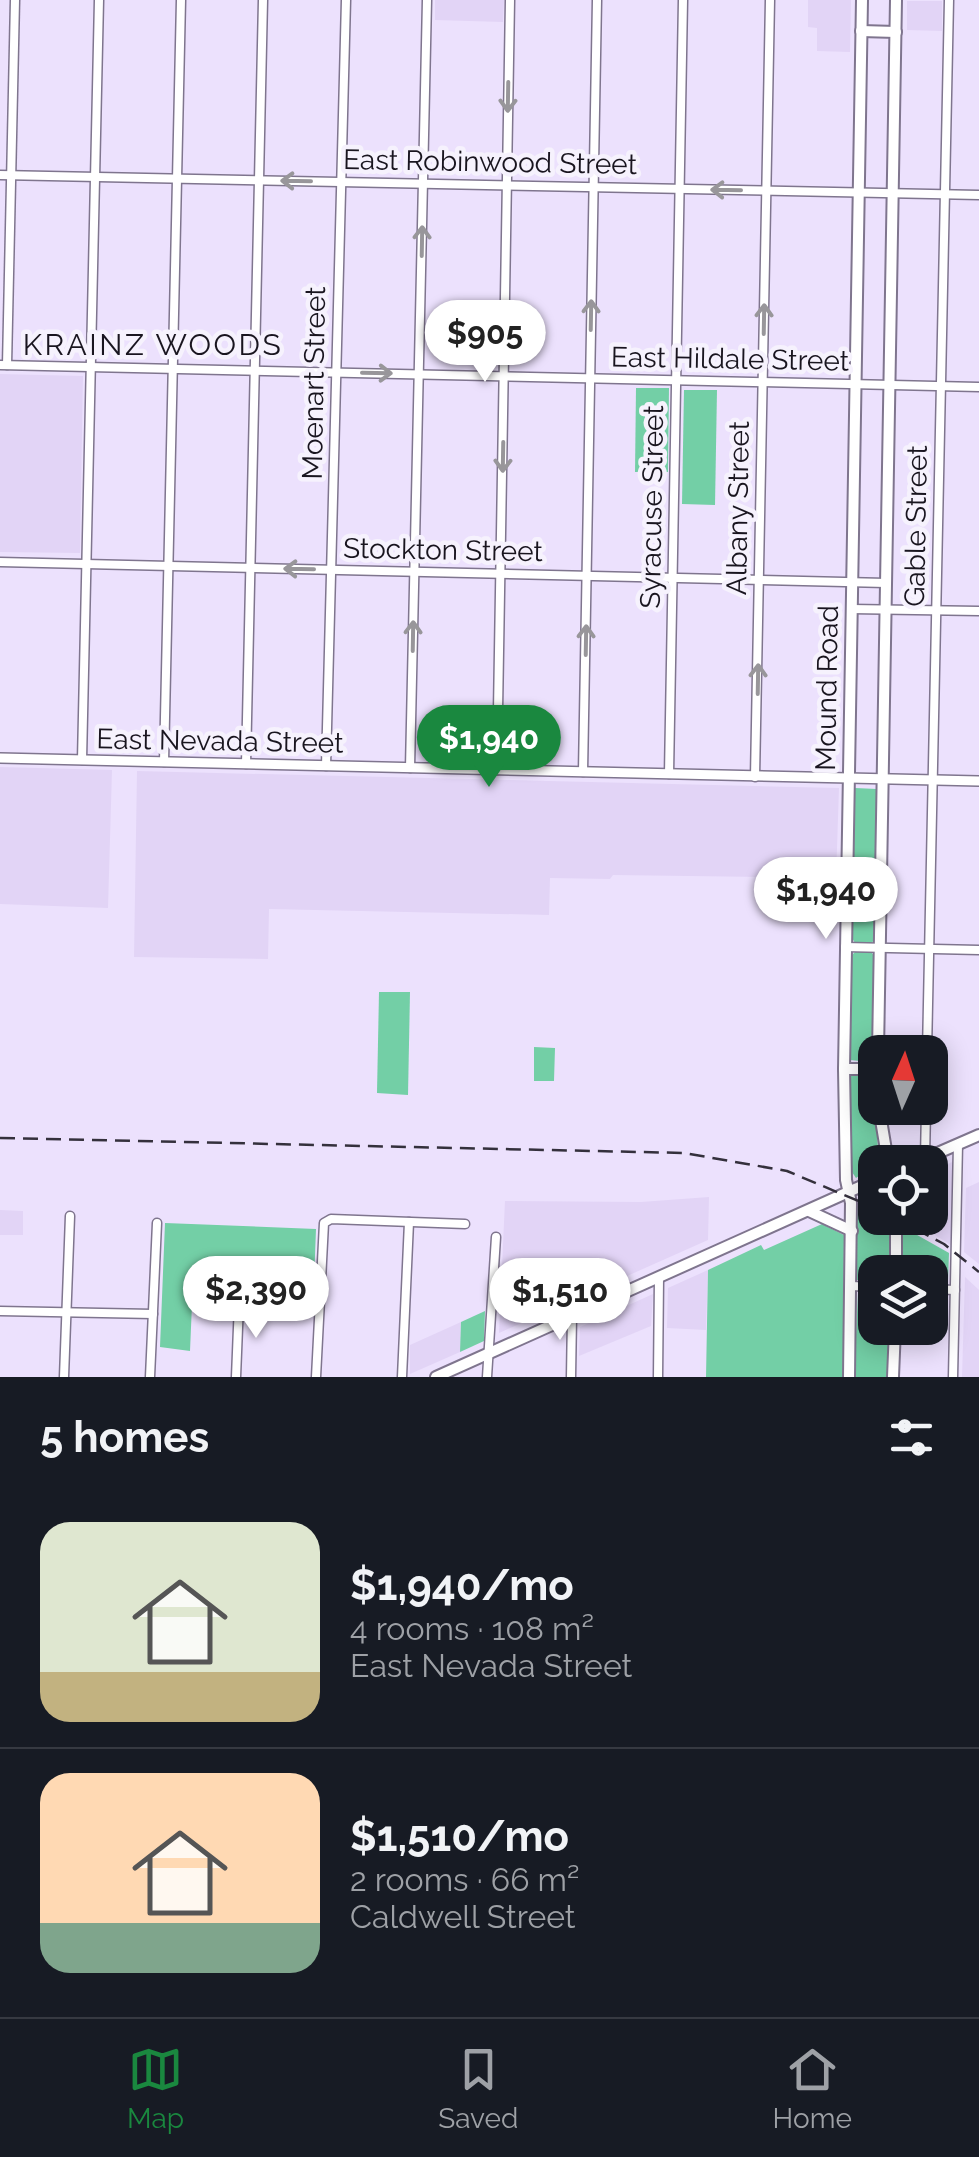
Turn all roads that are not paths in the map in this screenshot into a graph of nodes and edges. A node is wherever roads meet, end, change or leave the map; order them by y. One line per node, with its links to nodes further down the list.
1 (15, 0): 17 (street)
2 (99, 0): 18 (street)
3 (181, 0): 19 (street)
4 (263, 0): 20 (street)
5 (346, 0): 21 (street, Moenart Street)
6 (427, 0): 22 (street)
7 (510, 0): 23 (street, one-way to 23)
8 (597, 0): 24 (street)
9 (683, 0): 25 (street, Syracuse Street)
10 (770, 0): 26 (street, Albany Street)
11 (862, 0): 14 (main road, Mound Road)
12 (896, 0): 15 (main road, Mound Road)
13 (949, 0): 29 (street, Gable Street)
14 (861, 31): 15 (main road); 27 (main road, Mound Road)
15 (896, 32): 28 (main road, Mound Road)
16 (0, 174): 17 (street, East Robinwood Street)
17 (11, 175): 18 (street, East Robinwood Street); 31 (street)
18 (95, 176): 19 (street, East Robinwood Street); 32 (street)
19 (177, 178): 20 (street, East Robinwood Street); 33 (street)
20 (259, 180): 21 (street, East Robinwood Street, one-way to 20); 34 (street)
21 (341, 182): 22 (street, East Robinwood Street); 35 (street, Moenart Street)
22 (423, 184): 23 (street, East Robinwood Street); 36 (street, one-way to 22)
23 (507, 185): 24 (street, East Robinwood Street); 37 (street)
24 (594, 187): 25 (street, East Robinwood Street); 38 (street, one-way to 24)
25 (680, 189): 26 (street, East Robinwood Street, one-way to 25); 39 (street, Syracuse Street)
26 (766, 191): 27 (street, East Robinwood Street); 40 (street, Albany Street, one-way to 26)
27 (858, 193): 28 (street, East Robinwood Street); 41 (main road, Mound Road)
28 (893, 193): 29 (street, East Robinwood Street); 42 (main road, Mound Road)
29 (945, 194): 30 (street, East Robinwood Street); 43 (street, Gable Street)
30 (979, 195)
31 (3, 365): 32 (street, East Hildale Street)
32 (91, 367): 33 (street, East Hildale Street); 46 (street)
33 (172, 368): 34 (street, East Hildale Street); 47 (street)
34 (254, 370): 35 (street, East Hildale Street); 48 (street)
35 (337, 372): 36 (street, East Hildale Street, one-way to 36); 49 (street, Moenart Street)
36 (419, 374): 37 (street, East Hildale Street); 50 (street)
37 (504, 376): 38 (street, East Hildale Street); 51 (street, one-way to 51)
38 (590, 378): 39 (street, East Hildale Street); 52 (street)
39 (676, 380): 40 (street, East Hildale Street); 53 (street, Syracuse Street)
40 (763, 382): 41 (street, East Hildale Street); 54 (street, Albany Street)
41 (855, 384): 42 (street, East Hildale Street); 55 (main road, Mound Road)
42 (889, 385): 43 (street, East Hildale Street); 56 (main road, Mound Road)
43 (941, 386): 44 (street, East Hildale Street); 59 (street, Gable Street)
44 (979, 387)
45 (0, 562): 46 (street, Stockton Street)
46 (86, 564): 47 (street, Stockton Street); 62 (street)
47 (168, 566): 48 (street, Stockton Street); 63 (street)
48 (250, 568): 49 (street, Stockton Street, one-way to 48); 64 (street)
49 (332, 570): 50 (street, Stockton Street); 65 (street, Moenart Street)
50 (414, 572): 51 (street, Stockton Street); 66 (street, one-way to 50)
51 (501, 574): 52 (street, Stockton Street); 67 (street)
52 (587, 576): 53 (street, Stockton Street); 68 (street, one-way to 52)
53 (673, 578): 54 (street, Stockton Street); 69 (street, Syracuse Street)
54 (760, 580): 55 (street, Stockton Street); 70 (street, Albany Street, one-way to 54)
55 (852, 582): 56 (street, Stockton Street); 57 (main road, Mound Road)
56 (886, 584): 58 (main road, Mound Road)
57 (851, 609): 58 (street); 71 (main road, Mound Road)
58 (885, 610): 59 (street); 72 (main road, Mound Road)
59 (936, 610): 60 (street); 73 (street, Gable Street)
60 (979, 612)
61 (0, 758): 62 (street, East Nevada Street)
62 (82, 760): 63 (street, East Nevada Street)
63 (164, 762): 64 (street, East Nevada Street)
64 (246, 764): 65 (street, East Nevada Street)
65 (326, 766): 66 (street, East Nevada Street)
66 (410, 768): 67 (street, East Nevada Street)
67 (497, 770): 68 (street, East Nevada Street)
68 (583, 772): 69 (street, East Nevada Street)
69 (669, 774): 70 (street, East Nevada Street)
70 (756, 776): 71 (street, East Nevada Street)
71 (848, 779): 72 (street, East Nevada Street); 75 (main road, Mound Road)
72 (882, 779): 73 (street, East Nevada Street); 76 (main road, Mound Road)
73 (933, 780): 74 (street, East Nevada Street); 77 (street, Gable Street)
74 (979, 781)
75 (846, 947): 76 (street); 81 (main road, Mound Road)
76 (879, 948): 77 (street); 79 (main road, Mound Road)
77 (930, 949): 78 (street); 80 (street, Gable Street)
78 (979, 950)
79 (878, 1035)
80 (927, 1035)
81 (844, 1069): 82 (main road); 87 (main road, Mound Road)
82 (858, 1069)
83 (979, 1134): 84 (main road)
84 (958, 1144): 85 (main road); 99 (street)
85 (948, 1149)
86 (858, 1187): 87 (main road)
87 (850, 1191): 88 (main road); 93 (main road, Mound Road)
88 (809, 1211): 93 (main road); 95 (main road)
89 (70, 1216): 102 (street)
90 (409, 1222): 92 (street); 110 (street); 111 (street)
91 (157, 1223): 103 (street)
92 (464, 1224)
93 (852, 1231): 96 (main road, Mound Road)
94 (496, 1237): 106 (street)
95 (659, 1278): 104 (main road); 115 (street)
96 (851, 1286): 97 (street); 116 (main road, Mound Road)
97 (858, 1286)
98 (948, 1290): 99 (street)
99 (955, 1290): 118 (street)
100 (239, 1303): 109 (street)
101 (0, 1311): 102 (street)
102 (66, 1312): 103 (street); 107 (street)
103 (153, 1314): 108 (street)
104 (572, 1316): 106 (main road); 114 (street)
105 (895, 1345): 117 (main road)
106 (487, 1354): 112 (main road); 113 (street)
107 (64, 1377)
108 (150, 1377)
109 (236, 1377)
110 (316, 1377)
111 (402, 1377)
112 (436, 1377)
113 (486, 1377)
114 (571, 1377)
115 (658, 1377)
116 (849, 1377)
117 (894, 1377)
118 (954, 1377)

